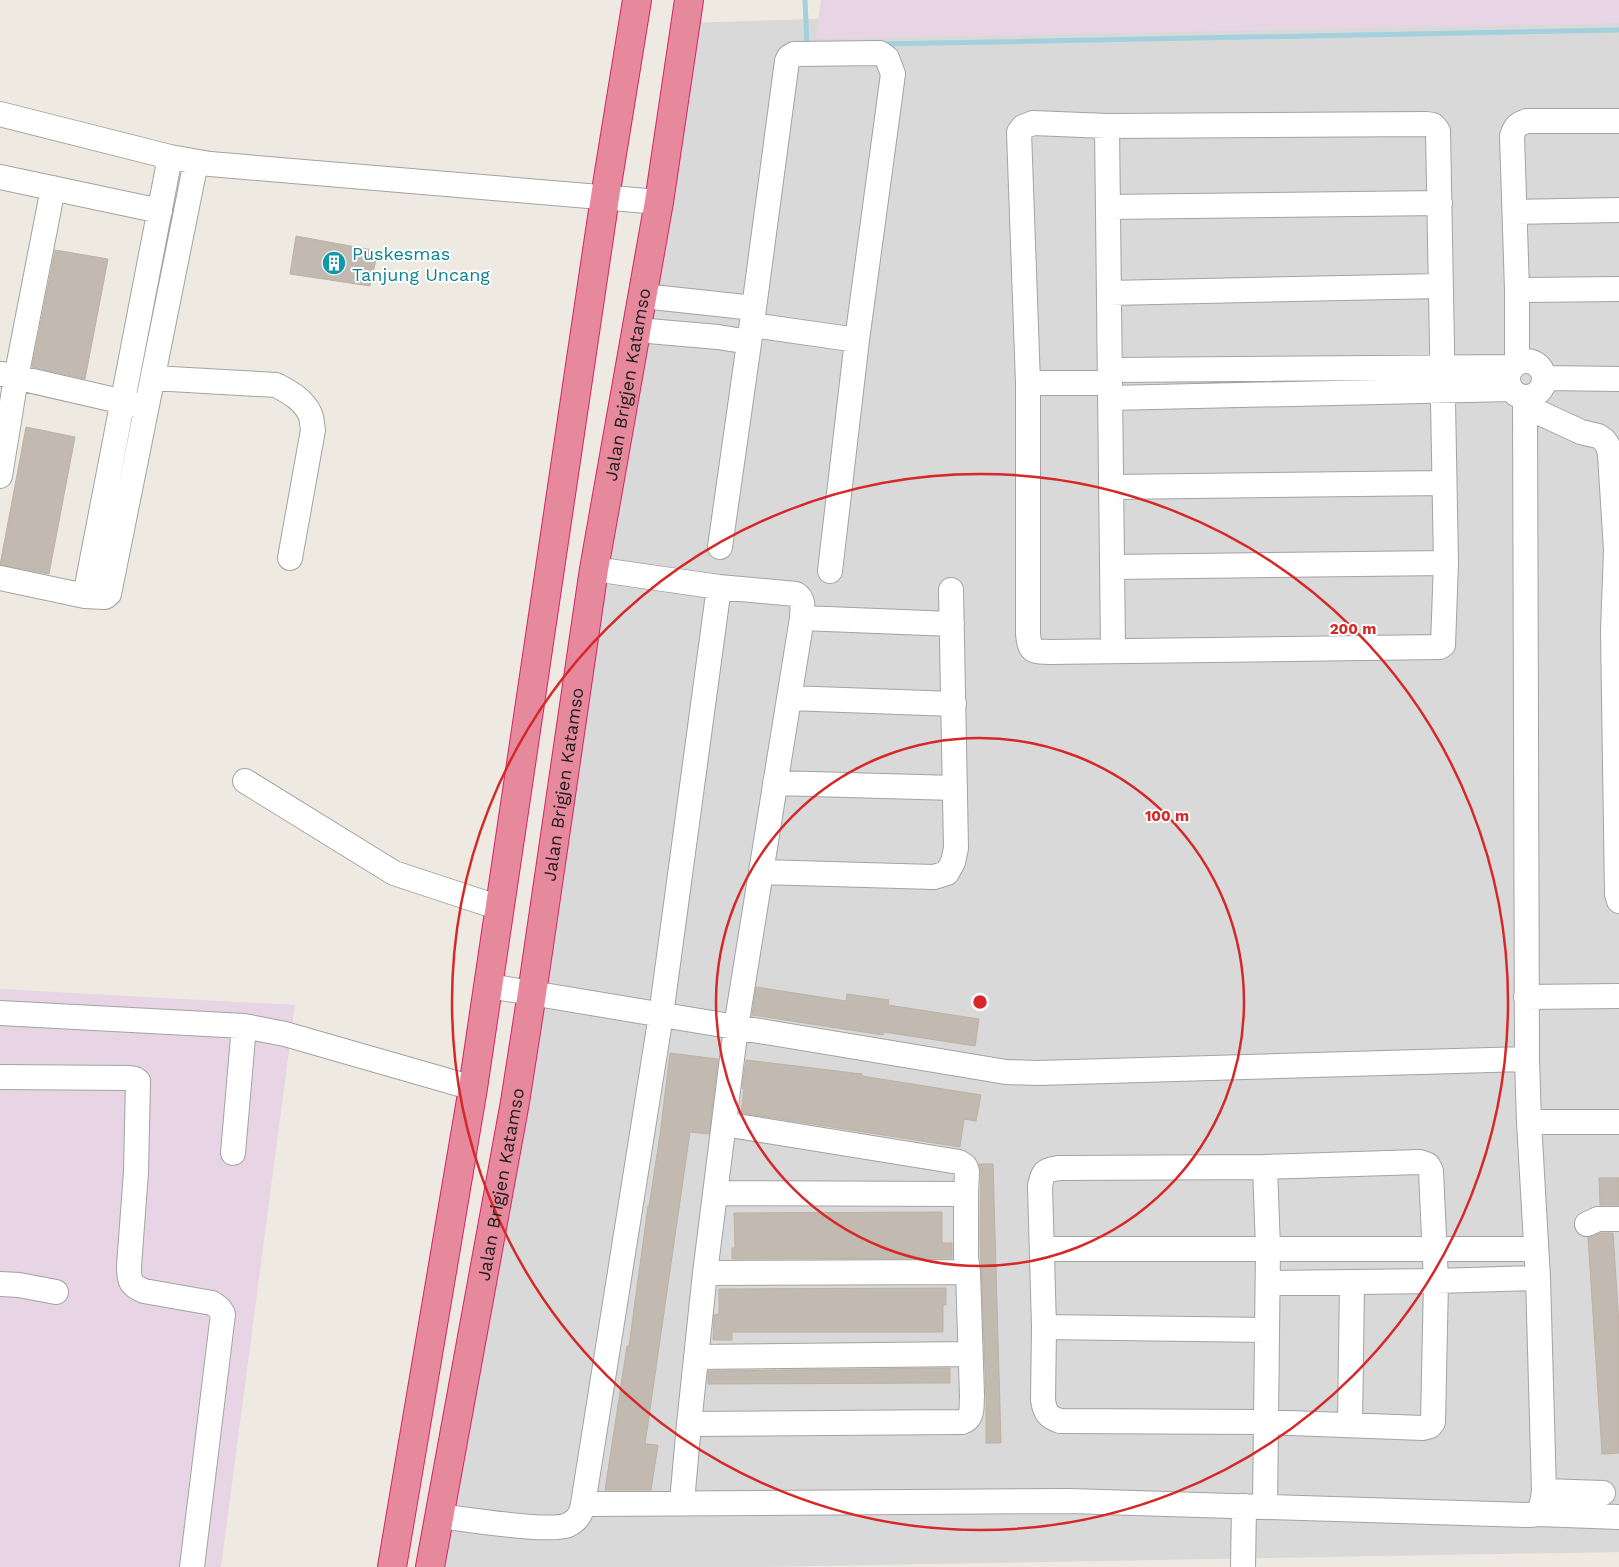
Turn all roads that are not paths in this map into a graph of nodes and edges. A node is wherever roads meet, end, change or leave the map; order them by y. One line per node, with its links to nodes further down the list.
1 (636, 0): 10 (highway)
2 (689, 0): 11 (highway, Jalan Brigjen Katamso)
3 (0, 114): 6 (street)
4 (1619, 121): 16 (street)
5 (1107, 126): 12 (street); 13 (street); 30 (street)
6 (170, 157): 7 (street); 15 (street)
7 (196, 162): 10 (street); 27 (street)
8 (0, 177): 9 (street)
9 (53, 188): 15 (street); 26 (street)
10 (605, 197): 11 (street); 62 (highway)
11 (659, 202): 21 (highway, Jalan Brigjen Katamso)
12 (1440, 203): 13 (street); 17 (street)
13 (1108, 207): 20 (street)
14 (1619, 210): 16 (street)
15 (160, 211): 34 (street)
16 (1515, 212): 19 (street)
17 (1441, 286): 20 (street); 25 (street)
18 (1619, 289): 19 (street)
19 (1517, 290): 32 (street)
20 (1109, 293): 31 (street)
21 (643, 296): 22 (street); 23 (highway, Jalan Brigjen Katamso)
22 (752, 325): 23 (street); 24 (street); 24 (street); 40 (street)
23 (637, 330): 45 (highway, Jalan Brigjen Katamso)
24 (857, 340): 46 (street)
25 (1442, 367): 31 (street); 32 (street); 33 (street)
26 (8, 376): 34 (street); 37 (street)
27 (153, 378): 35 (street); 42 (street)
28 (1545, 378): 29 (street); 32 (street); 32 (street)
29 (1619, 379)
30 (1028, 383): 31 (street); 54 (street)
31 (1110, 384): 33 (street); 39 (street)
32 (1518, 385): 33 (street); 36 (street); 66 (street)
33 (1442, 390): 38 (street)
34 (123, 402): 35 (street); 50 (street)
35 (147, 408): 50 (street)
36 (1615, 471): 41 (street)
37 (0, 476)
38 (1444, 483): 39 (street); 43 (street)
39 (1111, 487): 44 (street)
40 (720, 547)
41 (1618, 550): 53 (street)
42 (290, 558)
43 (1446, 564): 44 (street); 54 (street)
44 (1112, 567): 54 (street)
45 (594, 569): 48 (street); 64 (highway, Jalan Brigjen Katamso)
46 (830, 571)
47 (0, 578): 50 (street)
48 (719, 587): 51 (street); 68 (street)
49 (951, 590): 52 (street)
50 (85, 596)
51 (802, 618): 52 (street); 55 (street)
52 (952, 624): 56 (street)
53 (1616, 631): 61 (street)
54 (1113, 650)
55 (789, 698): 56 (street); 58 (street)
56 (954, 704): 59 (street)
57 (245, 780): 62 (street)
58 (775, 783): 59 (street); 60 (street)
59 (955, 788): 60 (street)
60 (761, 872): 70 (street)
61 (1619, 901)
62 (500, 908): 63 (highway)
63 (488, 986): 64 (street); 73 (highway)
64 (532, 993): 68 (street); 103 (highway, Jalan Brigjen Katamso)
65 (1619, 996): 66 (street)
66 (1526, 997): 71 (street)
67 (0, 1013): 69 (street)
68 (661, 1015): 70 (street); 107 (street)
69 (244, 1026): 73 (street); 77 (street)
70 (736, 1027): 71 (street); 76 (street)
71 (1527, 1059): 74 (street)
72 (0, 1077): 112 (street)
73 (473, 1088): 102 (highway)
74 (1529, 1122): 75 (street); 86 (street)
75 (1619, 1122)
76 (724, 1124): 79 (street); 80 (street)
77 (233, 1153)
78 (1265, 1167): 83 (street); 84 (street); 85 (street)
79 (715, 1193): 80 (street); 88 (street)
80 (966, 1194): 87 (street)
81 (1619, 1219): 82 (street)
82 (1587, 1224)
83 (1268, 1248): 84 (street); 85 (street); 92 (street)
84 (1435, 1248): 86 (street); 90 (street)
85 (1043, 1249): 95 (street)
86 (1536, 1249): 89 (street)
87 (968, 1272): 88 (street); 97 (street)
88 (705, 1273): 98 (street)
89 (1538, 1278): 90 (street); 104 (street)
90 (1436, 1281): 91 (street); 101 (street)
91 (1352, 1282): 92 (street); 101 (street)
92 (1268, 1283): 96 (street)
93 (0, 1284): 94 (street)
94 (56, 1292)
95 (1044, 1326): 96 (street); 99 (street)
96 (1267, 1330): 99 (street)
97 (970, 1354): 98 (street); 100 (street)
98 (696, 1357): 100 (street)
99 (1266, 1422): 101 (street); 108 (street)
100 (689, 1424): 106 (street)
101 (1350, 1425)
102 (415, 1432): 103 (highway); 113 (highway)
103 (454, 1438): 110 (highway, Jalan Brigjen Katamso)
104 (1544, 1491): 105 (street); 109 (street)
105 (1603, 1493)
106 (682, 1502): 107 (street); 108 (street)
107 (583, 1504): 110 (street)
108 (1254, 1507): 109 (street); 115 (street)
109 (1538, 1514): 111 (street)
110 (440, 1516): 114 (highway, Jalan Brigjen Katamso)
111 (1619, 1517)
112 (192, 1567)
113 (392, 1567)
114 (430, 1567)
115 (1244, 1567)

